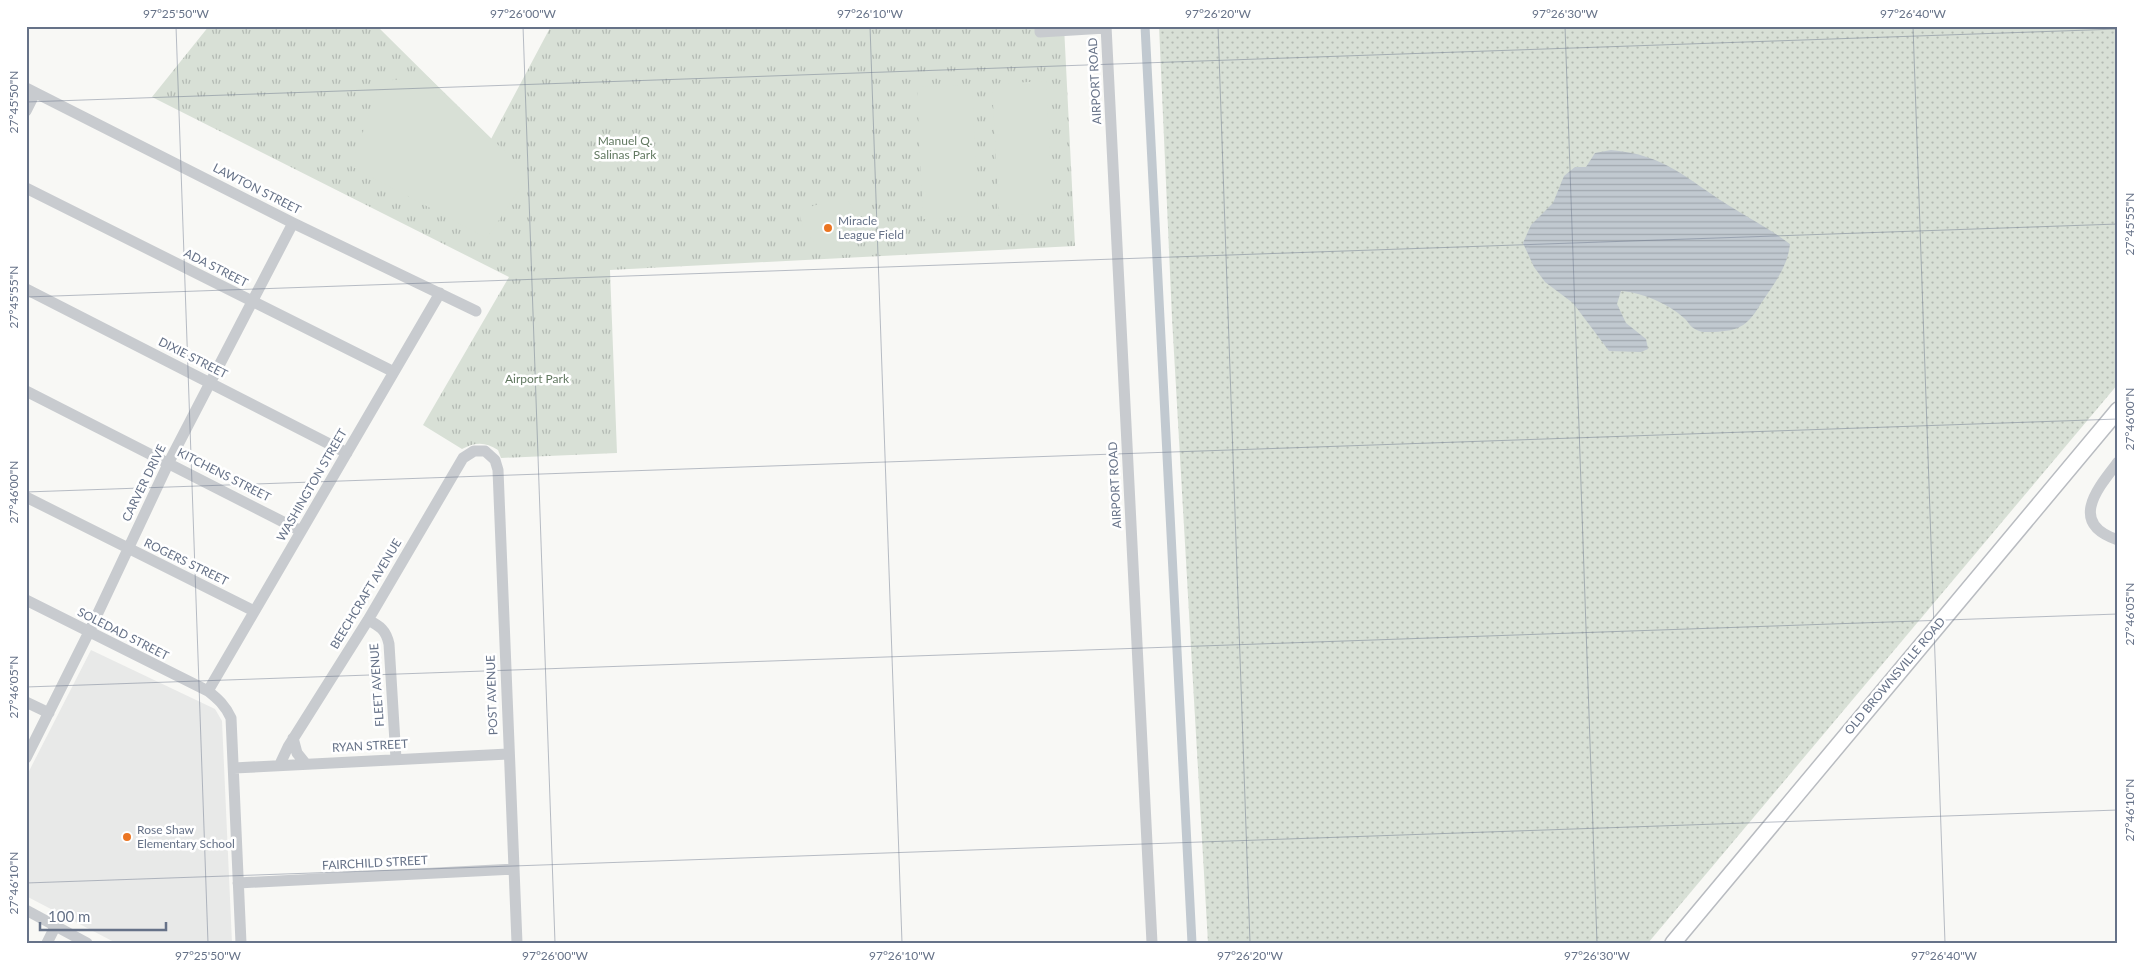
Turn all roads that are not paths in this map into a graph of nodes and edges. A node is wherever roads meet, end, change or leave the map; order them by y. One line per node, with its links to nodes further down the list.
1 (1040, 26): 2 (street)
2 (1106, 27): 45 (street, AIRPORT ROAD)
3 (31, 90): 4 (street); 6 (street, LAWTON STREET)
4 (26, 111)
5 (26, 188): 9 (street, ADA STREET)
6 (293, 223): 8 (street, LAWTON STREET); 9 (street, CARVER DRIVE)
7 (26, 289): 12 (street, DIXIE STREET)
8 (440, 293): 10 (street, LAWTON STREET); 11 (street, WASHINGTON STREET)
9 (252, 301): 11 (street, ADA STREET); 12 (street, CARVER DRIVE)
10 (476, 311)
11 (394, 372): 16 (street, WASHINGTON STREET)
12 (210, 383): 16 (street, DIXIE STREET); 17 (street, CARVER DRIVE)
13 (26, 391): 17 (street, KITCHENS STREET)
14 (2118, 410): 46 (main road, OLD BROWNSVILLE ROAD)
15 (486, 451): 25 (street, BEECHCRAFT AVENUE); 31 (street, POST AVENUE)
16 (347, 453): 20 (street, WASHINGTON STREET)
17 (169, 462): 20 (street, KITCHENS STREET); 22 (street, CARVER DRIVE)
18 (2118, 462): 21 (street)
19 (26, 496): 22 (street, ROGERS STREET)
20 (301, 531): 24 (street, WASHINGTON STREET)
21 (2118, 540)
22 (127, 548): 24 (street, ROGERS STREET); 26 (street, CARVER DRIVE)
23 (26, 600): 26 (street, SOLEDAD STREET)
24 (254, 611): 27 (street, WASHINGTON STREET)
25 (368, 620): 30 (street, BEECHCRAFT AVENUE); 33 (street, FLEET AVENUE)
26 (89, 632): 27 (street, SOLEDAD STREET); 29 (street, CARVER DRIVE)
27 (208, 691): 36 (street, SOLEDAD STREET)
28 (26, 702): 29 (street)
29 (49, 713): 32 (street, CARVER DRIVE)
30 (293, 738): 34 (street); 35 (street, BEECHCRAFT AVENUE)
31 (508, 754): 33 (street, RYAN STREET); 37 (street, POST AVENUE)
32 (26, 758)
33 (396, 759): 34 (street, RYAN STREET)
34 (305, 763): 35 (street, RYAN STREET)
35 (280, 764): 36 (street, RYAN STREET)
36 (234, 768): 38 (street, SOLEDAD STREET)
37 (514, 870): 38 (street, FAIRCHILD STREET); 44 (street, POST AVENUE)
38 (238, 883): 43 (street, SOLEDAD STREET)
39 (26, 910): 40 (street)
40 (56, 925): 41 (street); 42 (street)
41 (47, 943)
42 (87, 943)
43 (240, 943)
44 (517, 943)
45 (1152, 943)
46 (1673, 943)

